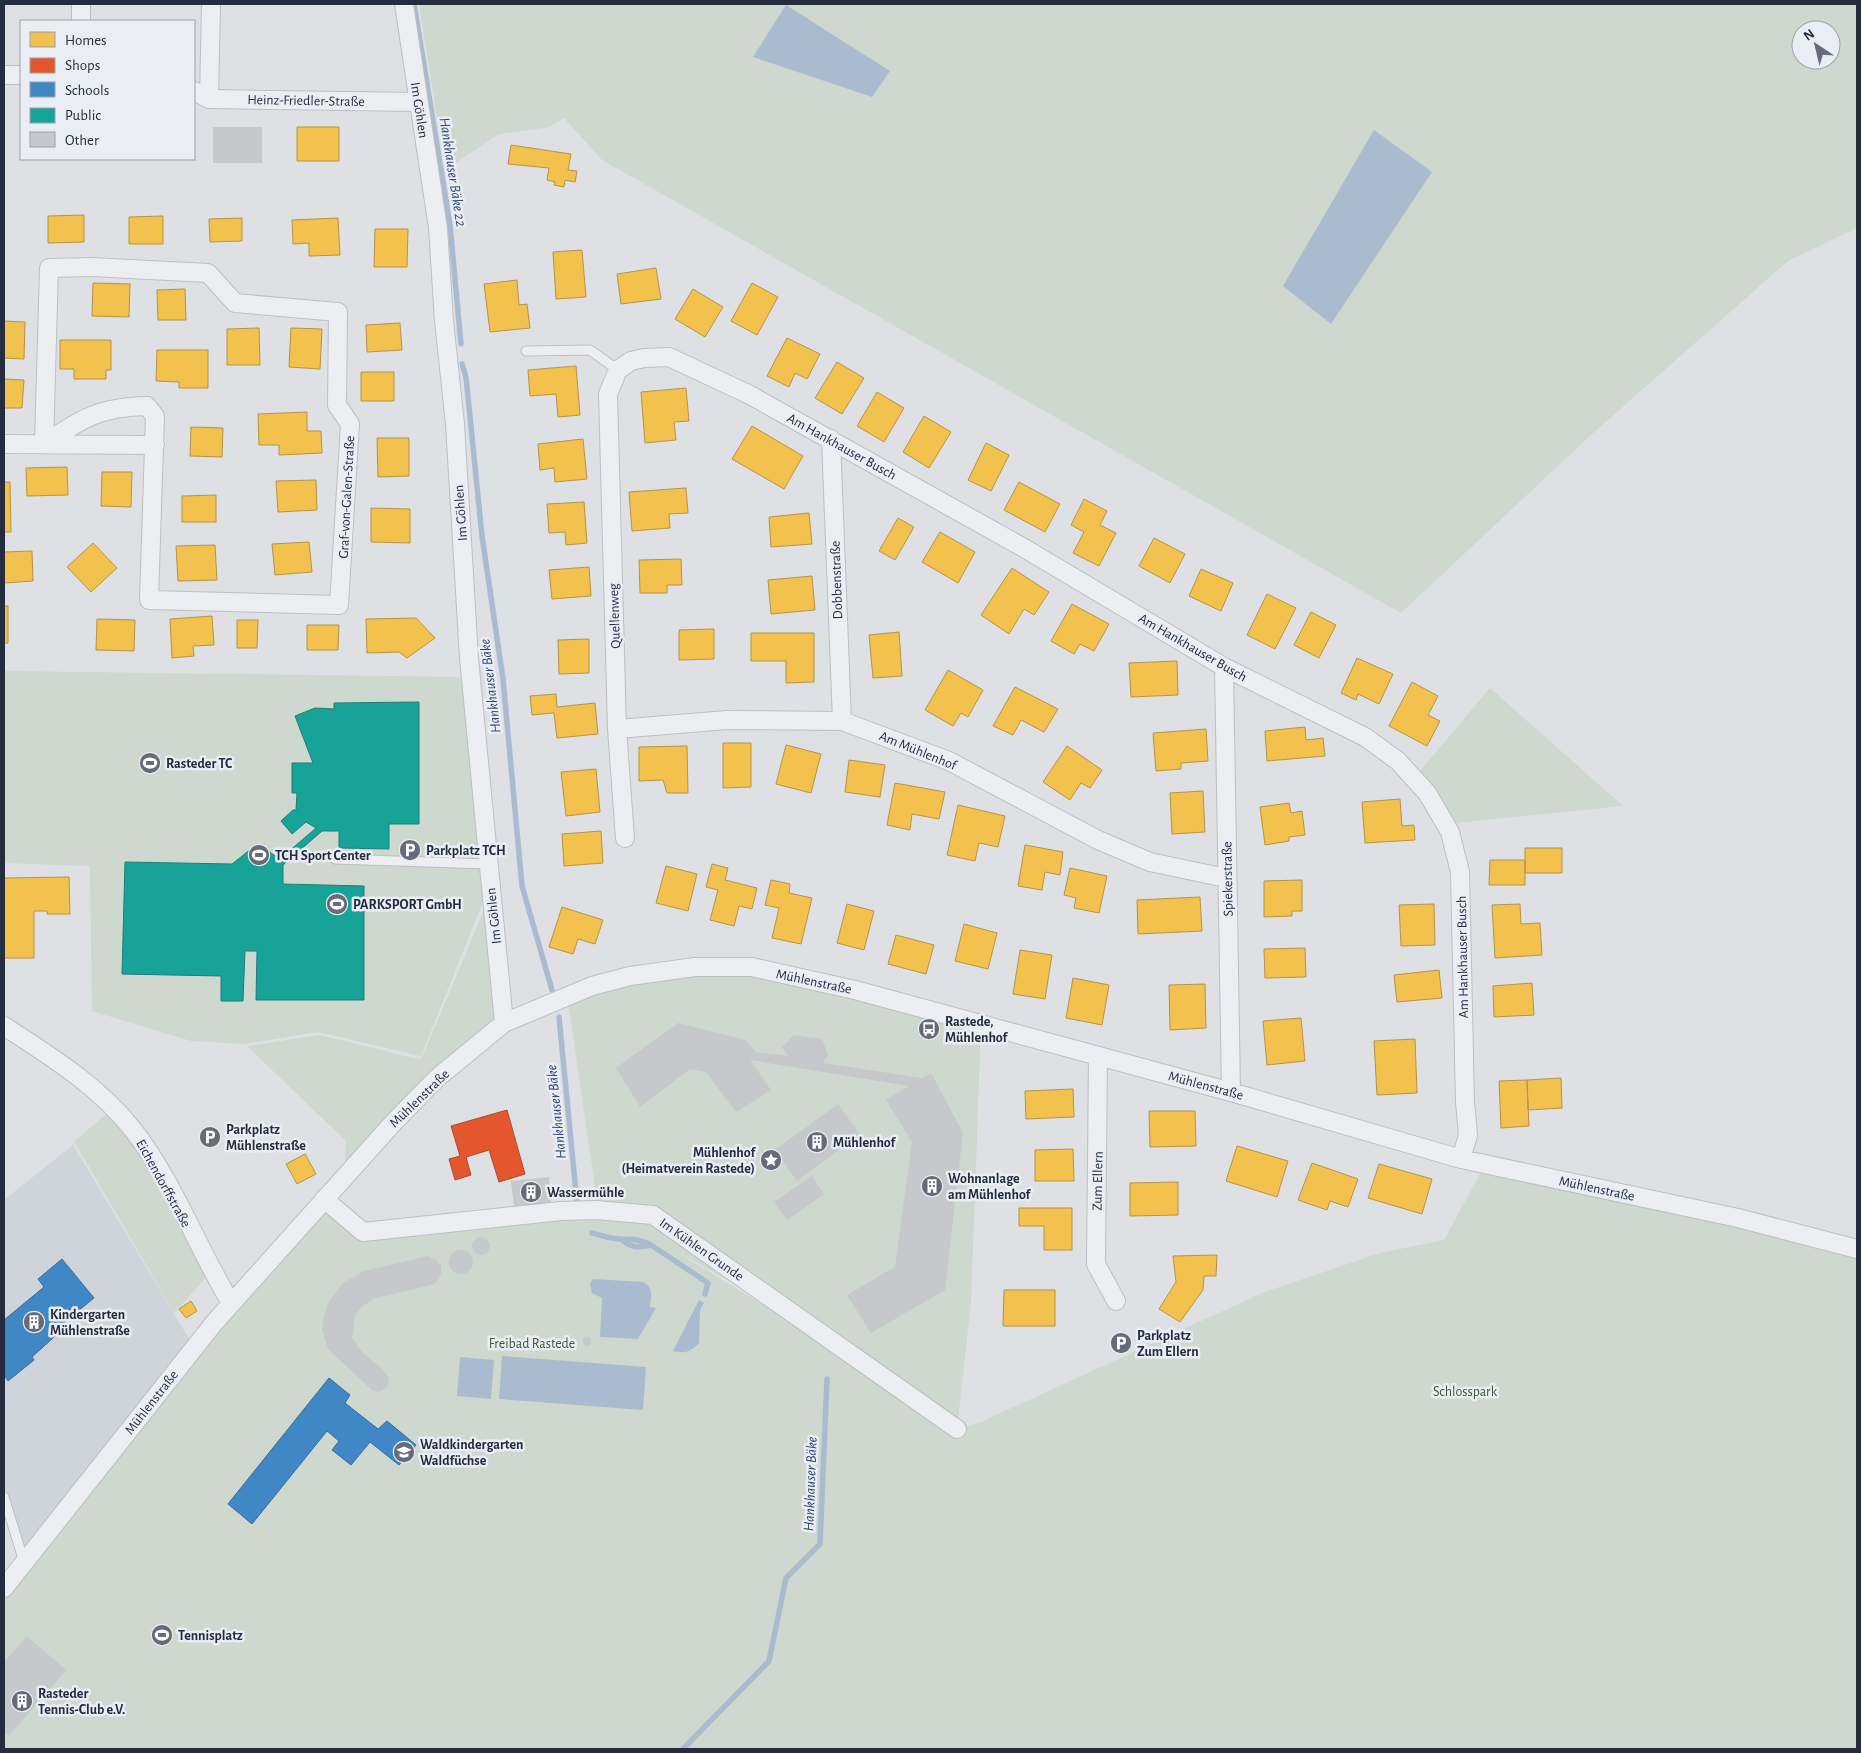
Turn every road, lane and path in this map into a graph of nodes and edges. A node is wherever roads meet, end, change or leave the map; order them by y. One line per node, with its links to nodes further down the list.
1 (81, 4): 4 (street)
2 (211, 4): 7 (street)
3 (404, 4): 8 (street, Im Göhlen)
4 (81, 20)
5 (4, 75): 6 (street)
6 (20, 75)
7 (202, 95): 8 (street, Heinz-Friedler-Straße)
8 (419, 102): 20 (street, Im Göhlen)
9 (526, 351): 10 (lane)
10 (618, 370): 11 (street, Am Hankhauser Busch); 17 (street, Quellenweg)
11 (830, 439): 15 (street, Am Hankhauser Busch); 16 (street, Dobbenstraße)
12 (4, 444): 13 (street)
13 (44, 444): 14 (street); 14 (street, Graf-von-Galen-Straße); 14 (street, Graf-von-Galen-Straße)
14 (155, 445)
15 (1224, 667): 21 (street, Spiekerstraße); 26 (street, Am Hankhauser Busch)
16 (842, 721): 17 (street, Am Mühlenhof); 21 (street, Am Mühlenhof)
17 (617, 728): 18 (street, Quellenweg)
18 (625, 838)
19 (335, 859): 20 (lane)
20 (488, 864): 22 (street, Im Göhlen)
21 (1226, 878): 25 (street, Spiekerstraße)
22 (504, 1023): 24 (street, Mühlenstraße); 27 (street, Mühlenstraße)
23 (4, 1026): 30 (street, Eichendorffstraße)
24 (1098, 1056): 25 (street, Mühlenstraße); 29 (street, Zum Ellern)
25 (1231, 1092): 26 (street, Mühlenstraße)
26 (1461, 1159): 28 (street, Mühlenstraße)
27 (324, 1199): 30 (street, Mühlenstraße); 31 (street, Im Kühlen Grunde)
28 (1857, 1250)
29 (1116, 1301)
30 (231, 1303): 33 (street, Mühlenstraße)
31 (957, 1429)
32 (4, 1498): 33 (lane)
33 (24, 1562): 34 (street, Mühlenstraße)
34 (4, 1588)

